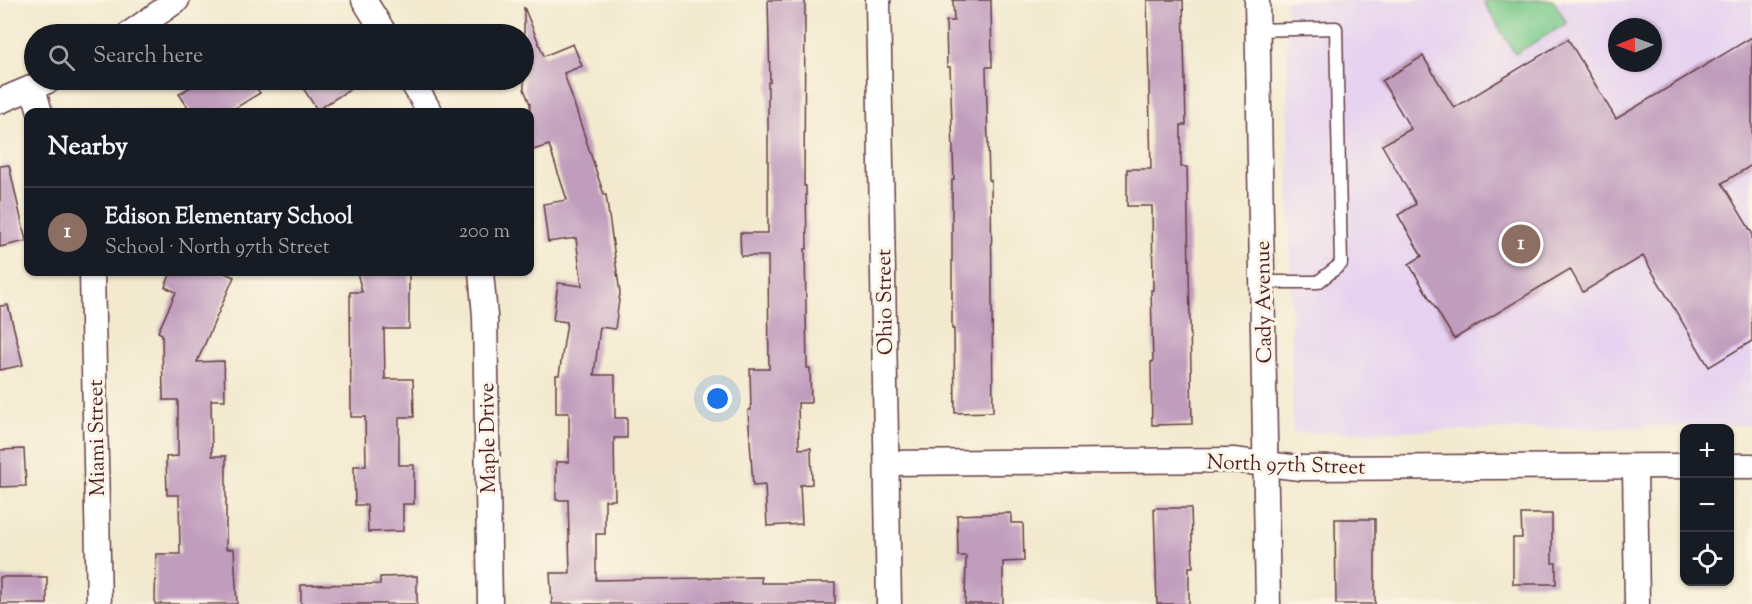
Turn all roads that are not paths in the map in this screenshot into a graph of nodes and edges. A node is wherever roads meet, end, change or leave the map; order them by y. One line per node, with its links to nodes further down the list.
1 (177, 0): 5 (street)
2 (364, 0): 6 (street)
3 (879, 0): 18 (street, Ohio Street)
4 (1257, 0): 7 (street, Cady Avenue)
5 (143, 24)
6 (379, 24)
7 (1258, 30): 16 (street, Cady Avenue); 16 (lane)
8 (27, 90): 11 (street)
9 (41, 90): 12 (street)
10 (417, 90): 13 (street)
11 (0, 101)
12 (40, 108)
13 (428, 108)
14 (92, 276): 23 (street, Miami Street)
15 (481, 276): 24 (street, Maple Drive)
16 (1262, 282): 17 (street, Cady Avenue)
17 (1266, 463): 18 (street, North 97th Street); 22 (street, North 97th Street); 26 (street, Cady Avenue)
18 (887, 464): 25 (street, Ohio Street)
19 (1680, 466): 22 (street, North 97th Street)
20 (1734, 466): 21 (street)
21 (1752, 466)
22 (1635, 467): 27 (street)
23 (99, 604)
24 (490, 604)
25 (889, 604)
26 (1268, 604)
27 (1637, 604)

